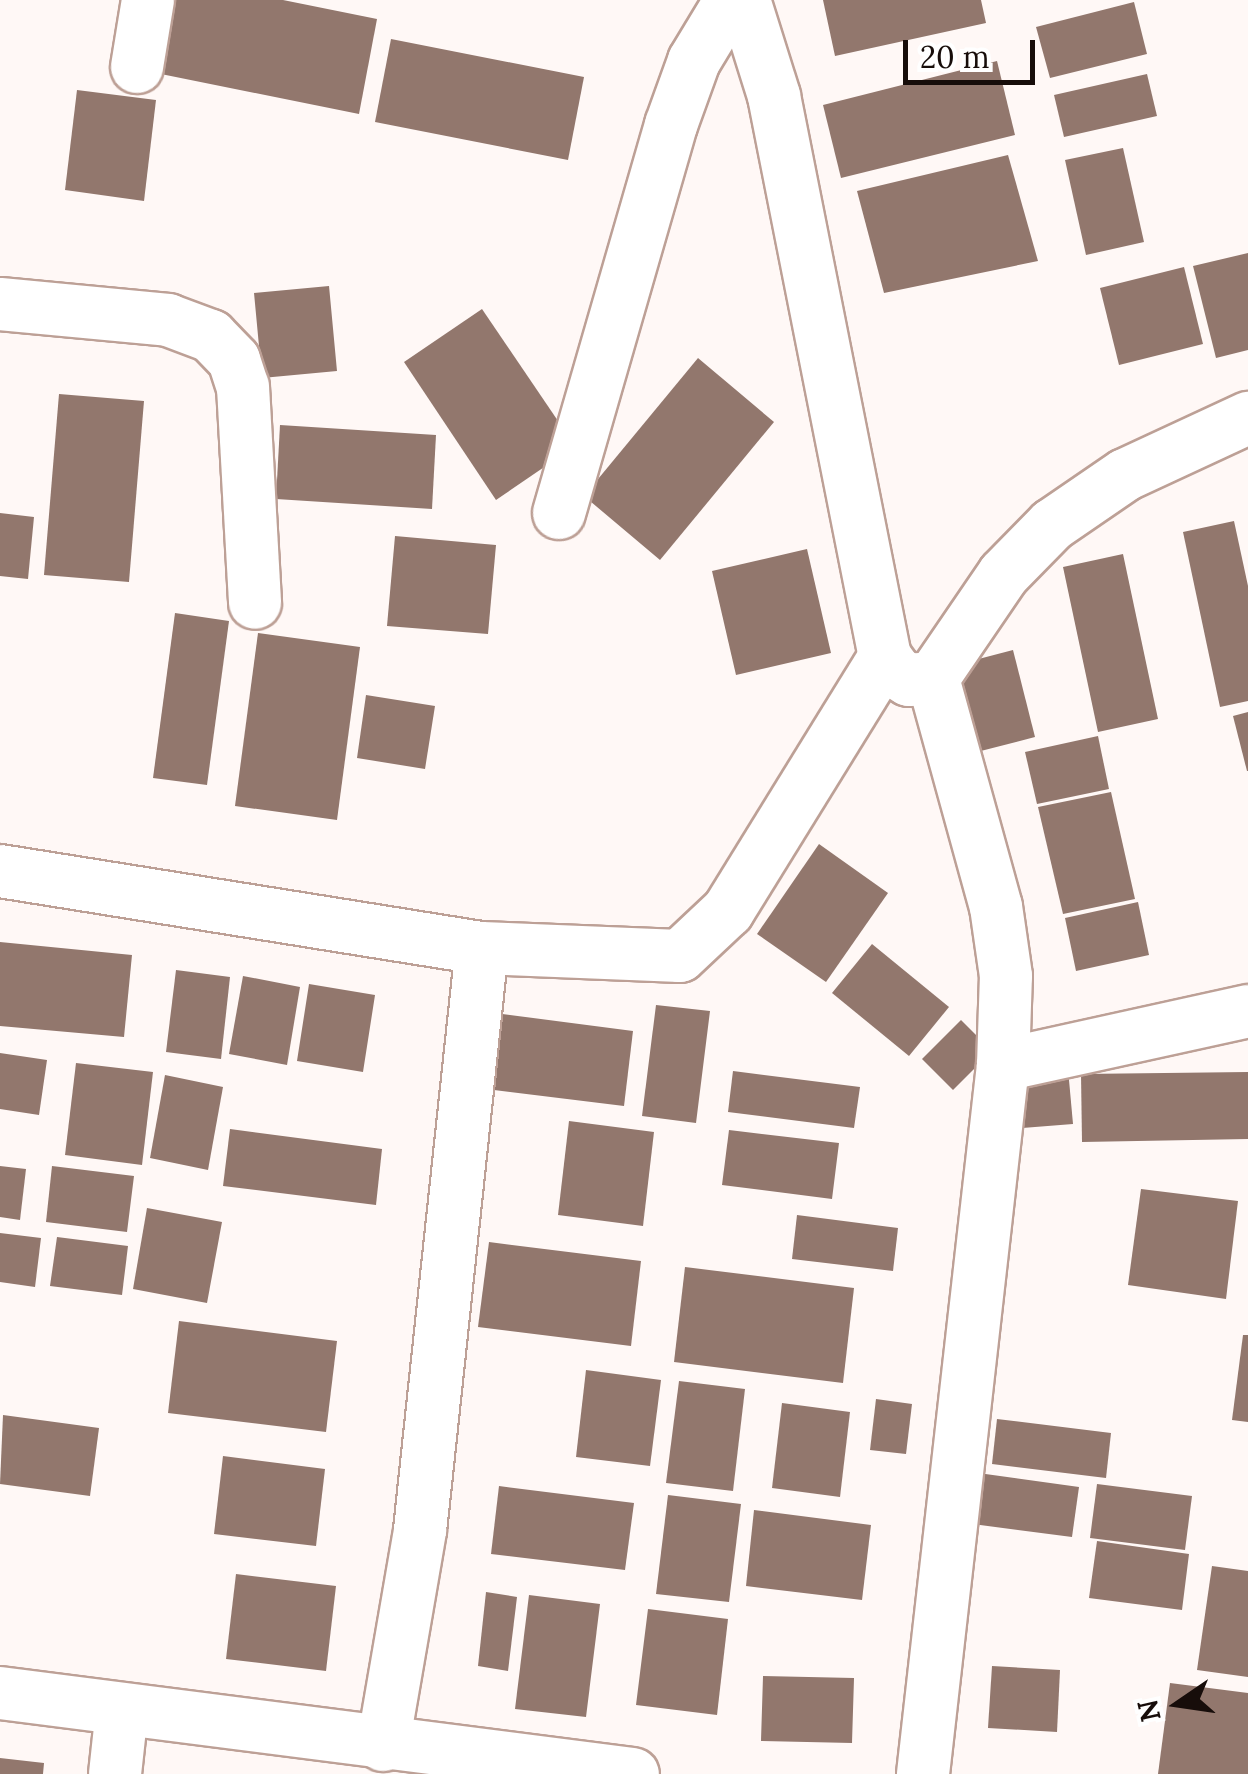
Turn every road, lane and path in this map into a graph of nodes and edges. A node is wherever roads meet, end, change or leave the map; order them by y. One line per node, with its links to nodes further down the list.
1 (148, 0): 4 (street)
2 (731, 0): 7 (street)
3 (744, 0): 9 (street)
4 (136, 67)
5 (0, 304): 8 (street)
6 (1248, 418): 10 (street)
7 (560, 513)
8 (255, 604)
9 (885, 657): 10 (street); 12 (street)
10 (933, 678): 14 (street)
11 (0, 872): 12 (street)
12 (482, 948): 17 (street)
13 (1248, 1011): 14 (street)
14 (1003, 1065): 20 (street)
15 (0, 1694): 16 (street)
16 (122, 1710): 17 (street); 18 (street)
17 (383, 1745): 19 (street)
18 (115, 1774)
19 (634, 1774)
20 (923, 1774)

